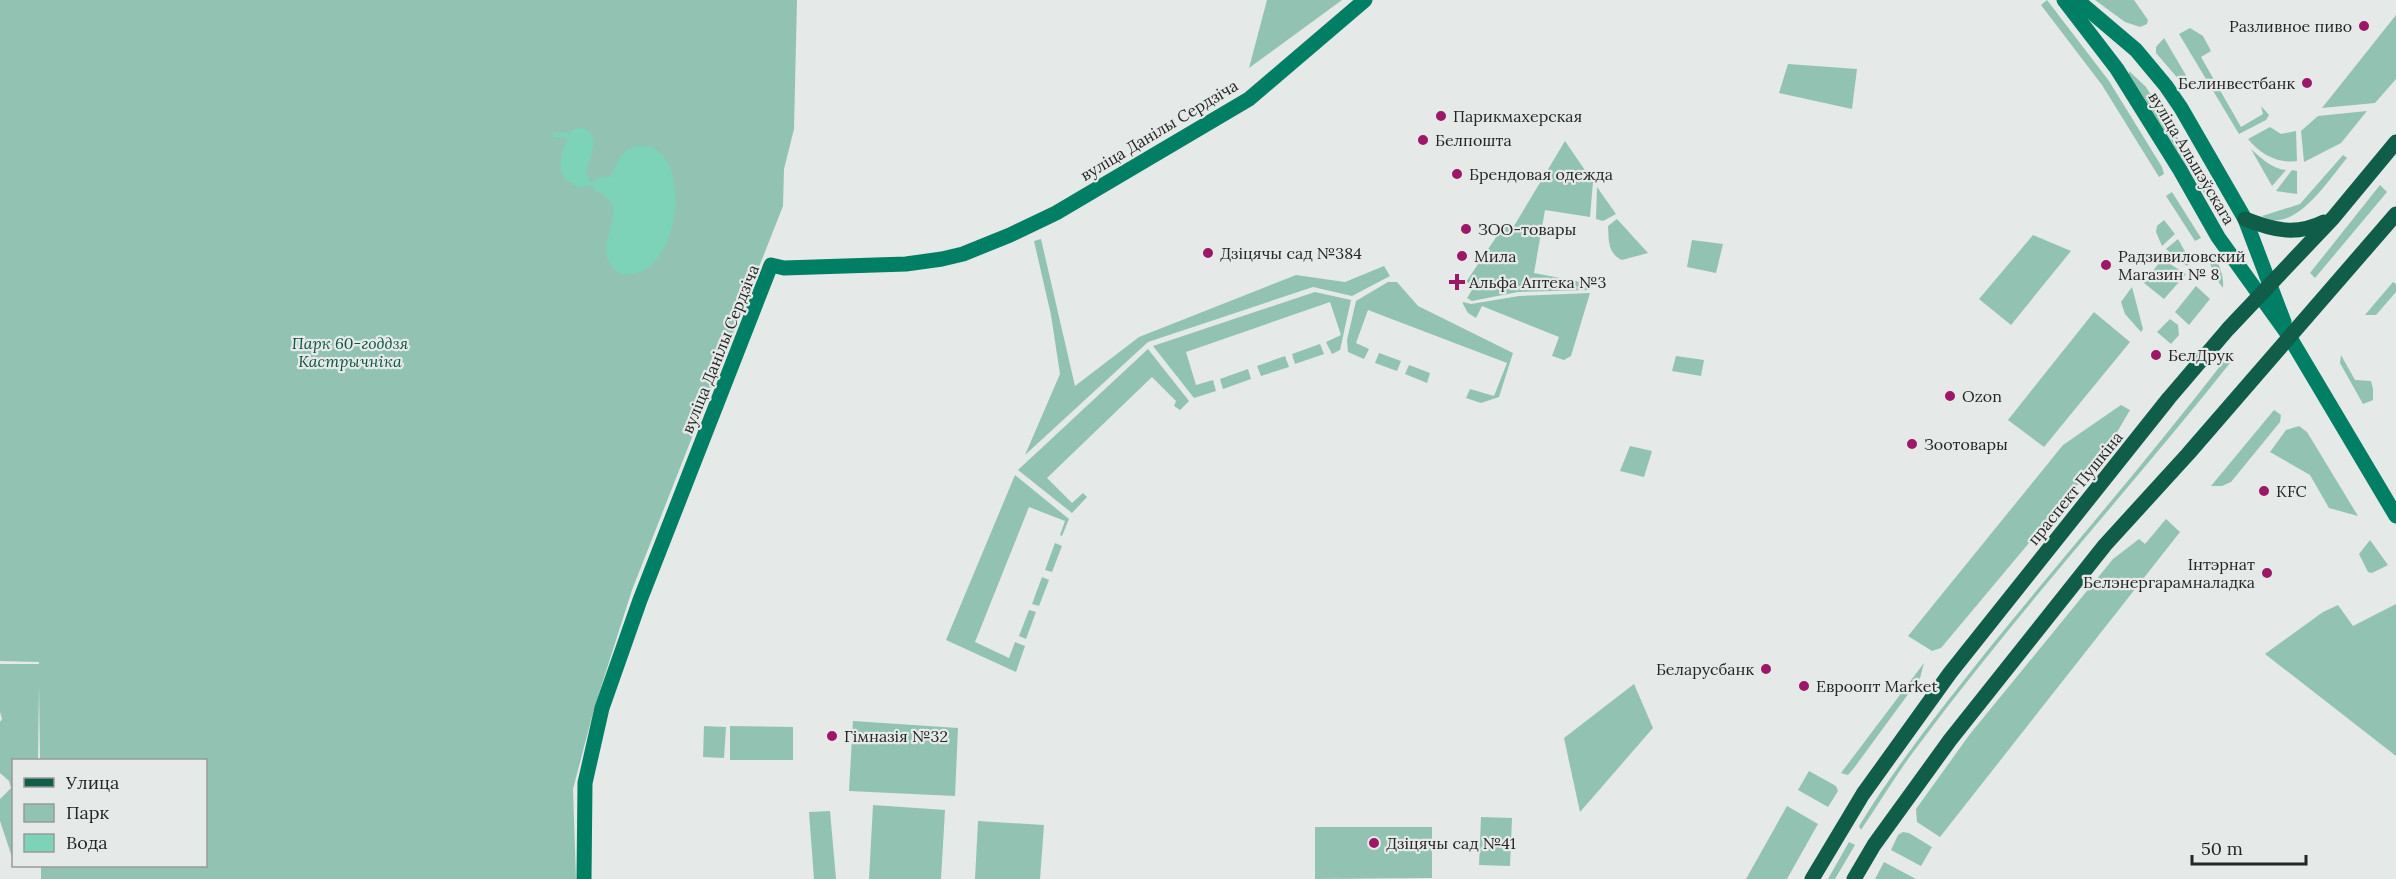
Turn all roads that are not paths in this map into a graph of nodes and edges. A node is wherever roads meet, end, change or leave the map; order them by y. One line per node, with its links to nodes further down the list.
1 (1365, 0): 12 (street, вуліца Данілы Сердзіча)
2 (2064, 0): 9 (street, вуліца Альшэўскага)
3 (2077, 0): 7 (street, вуліца Альшэўскага)
4 (2396, 142): 6 (main road, праспект Пушкіна)
5 (2396, 214): 10 (main road)
6 (2332, 218): 7 (main road); 8 (main road, праспект Пушкіна)
7 (2245, 219): 8 (street, вуліца Альшэўскага)
8 (2271, 283): 9 (main road, праспект Пушкіна); 10 (street, вуліца Альшэўскага)
9 (2259, 295): 10 (street, вуліца Альшэўскага); 13 (main road, праспект Пушкіна)
10 (2289, 336): 11 (street, вуліца Альшэўскага); 14 (main road)
11 (2396, 516)
12 (585, 879)
13 (1812, 879)
14 (1854, 879)

